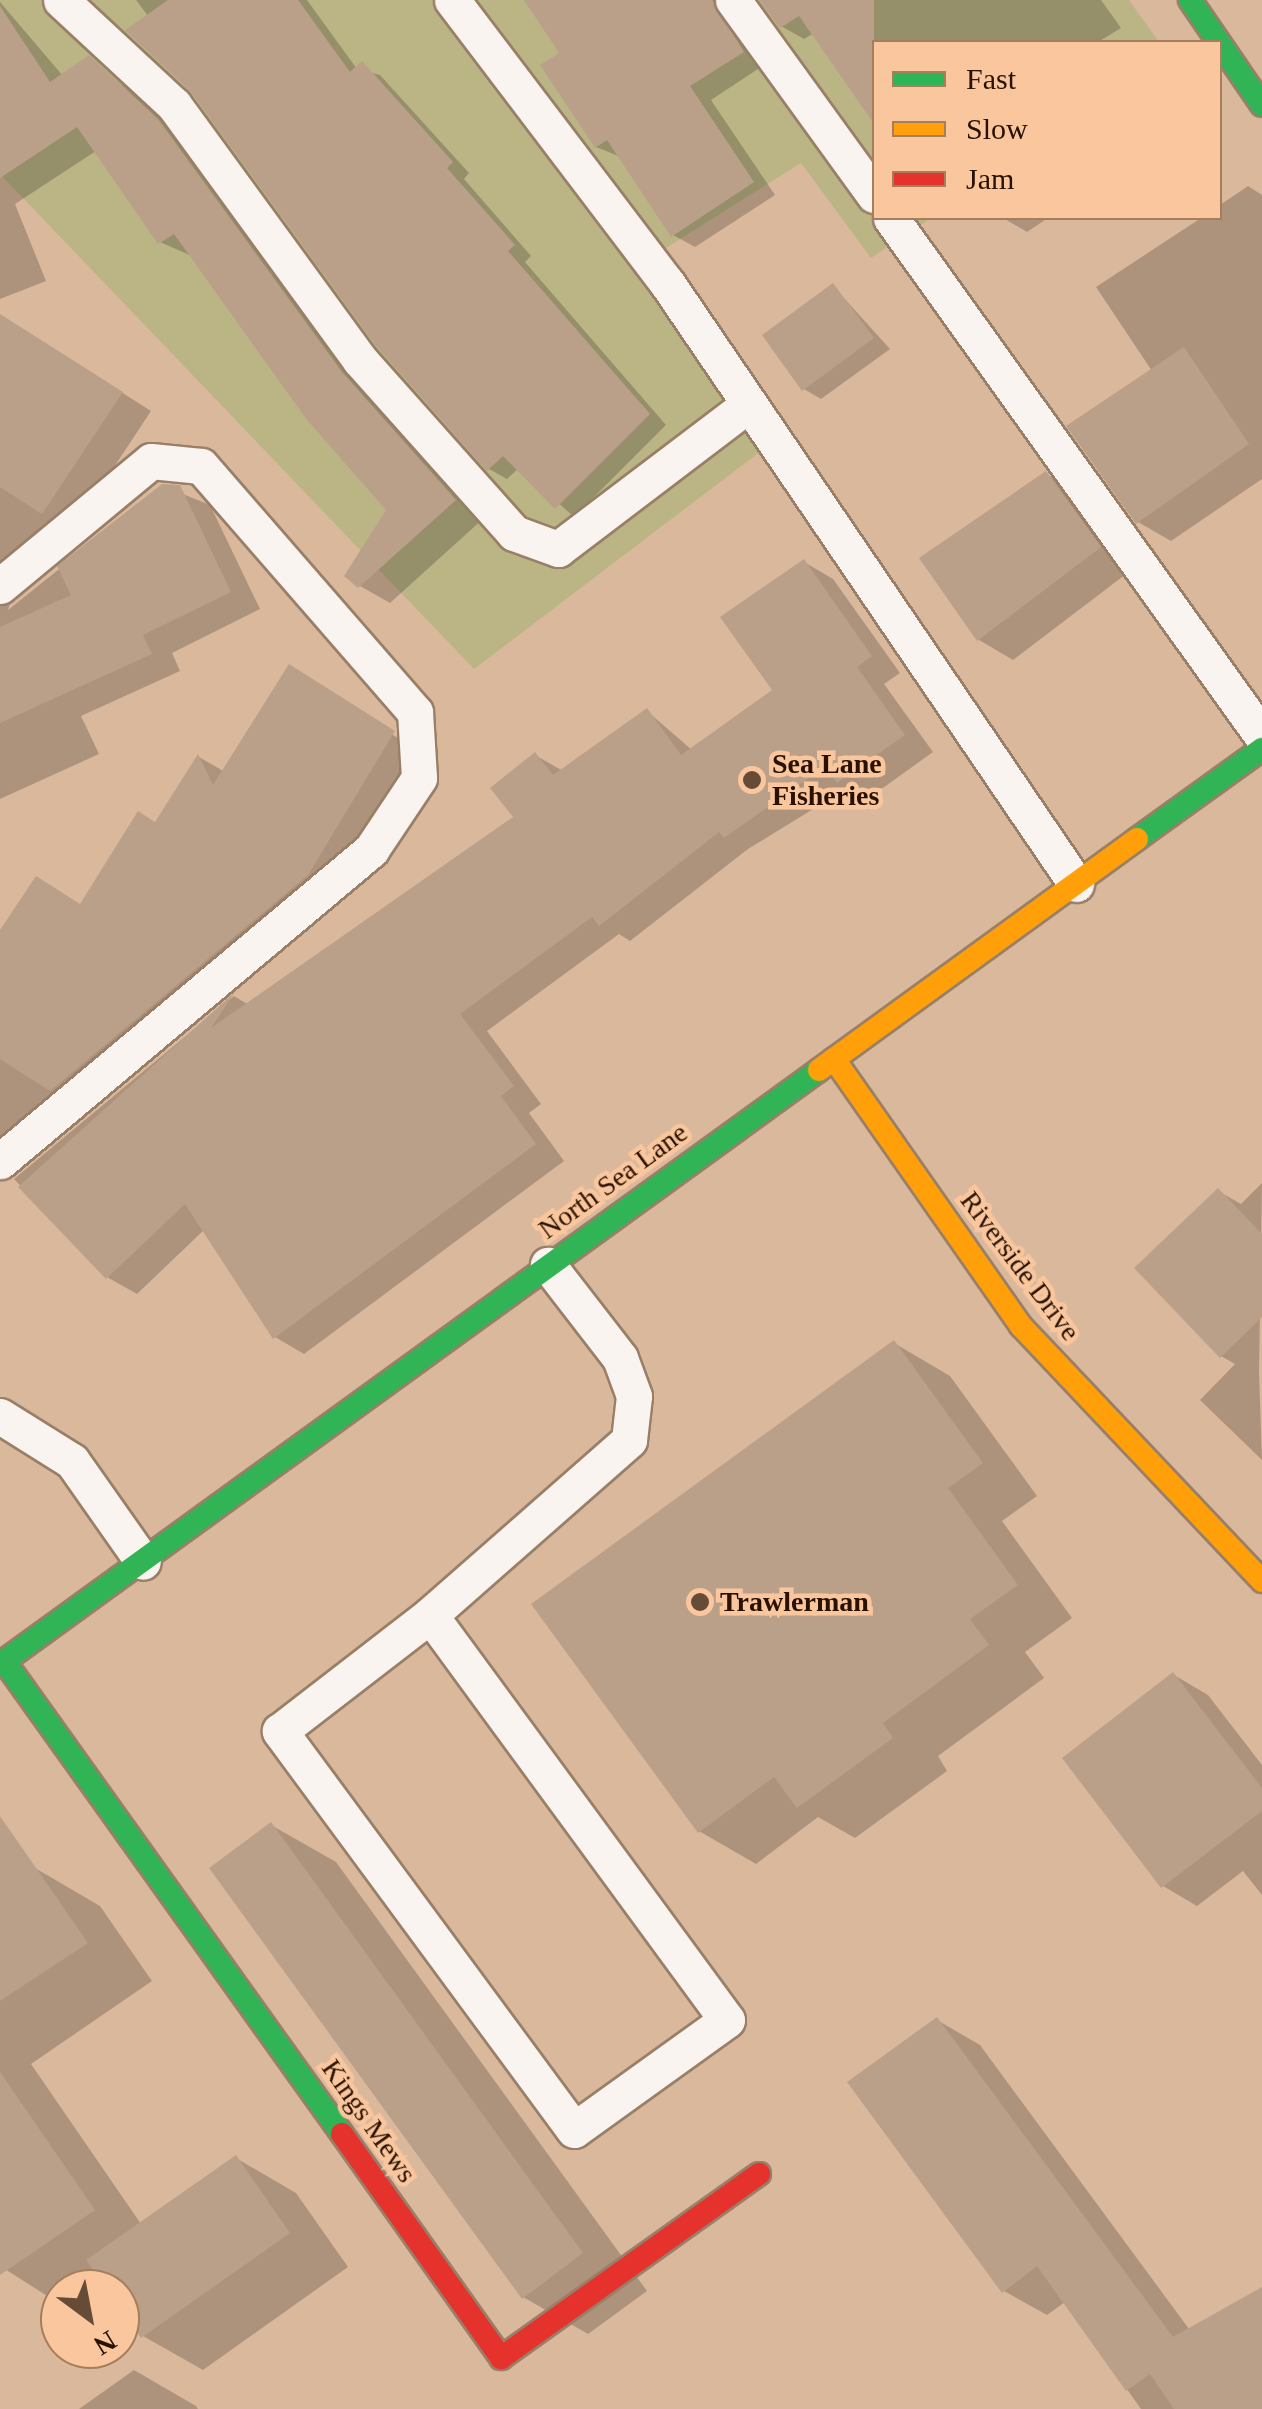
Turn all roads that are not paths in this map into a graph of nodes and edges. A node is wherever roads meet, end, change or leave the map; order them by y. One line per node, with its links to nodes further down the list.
1 (62, 0): 10 (lane)
2 (452, 0): 10 (lane)
3 (733, 0): 8 (lane)
4 (1190, 0): 5 (street)
5 (1218, 40)
6 (1222, 46): 7 (street)
7 (1262, 104)
8 (872, 191)
9 (892, 220): 12 (lane)
10 (750, 404): 14 (lane)
11 (0, 586): 16 (lane)
12 (1262, 736)
13 (1262, 749): 14 (street, North Sea Lane)
14 (1076, 884): 15 (street, North Sea Lane)
15 (834, 1059): 17 (street, North Sea Lane); 20 (street, Riverside Drive)
16 (0, 1162)
17 (548, 1265): 19 (street, North Sea Lane); 21 (lane)
18 (0, 1416): 19 (lane)
19 (143, 1562): 22 (street, North Sea Lane)
20 (1262, 1580)
21 (430, 1615): 21 (lane)
22 (2, 1662): 23 (street, Kings Mews)
23 (759, 2174)

